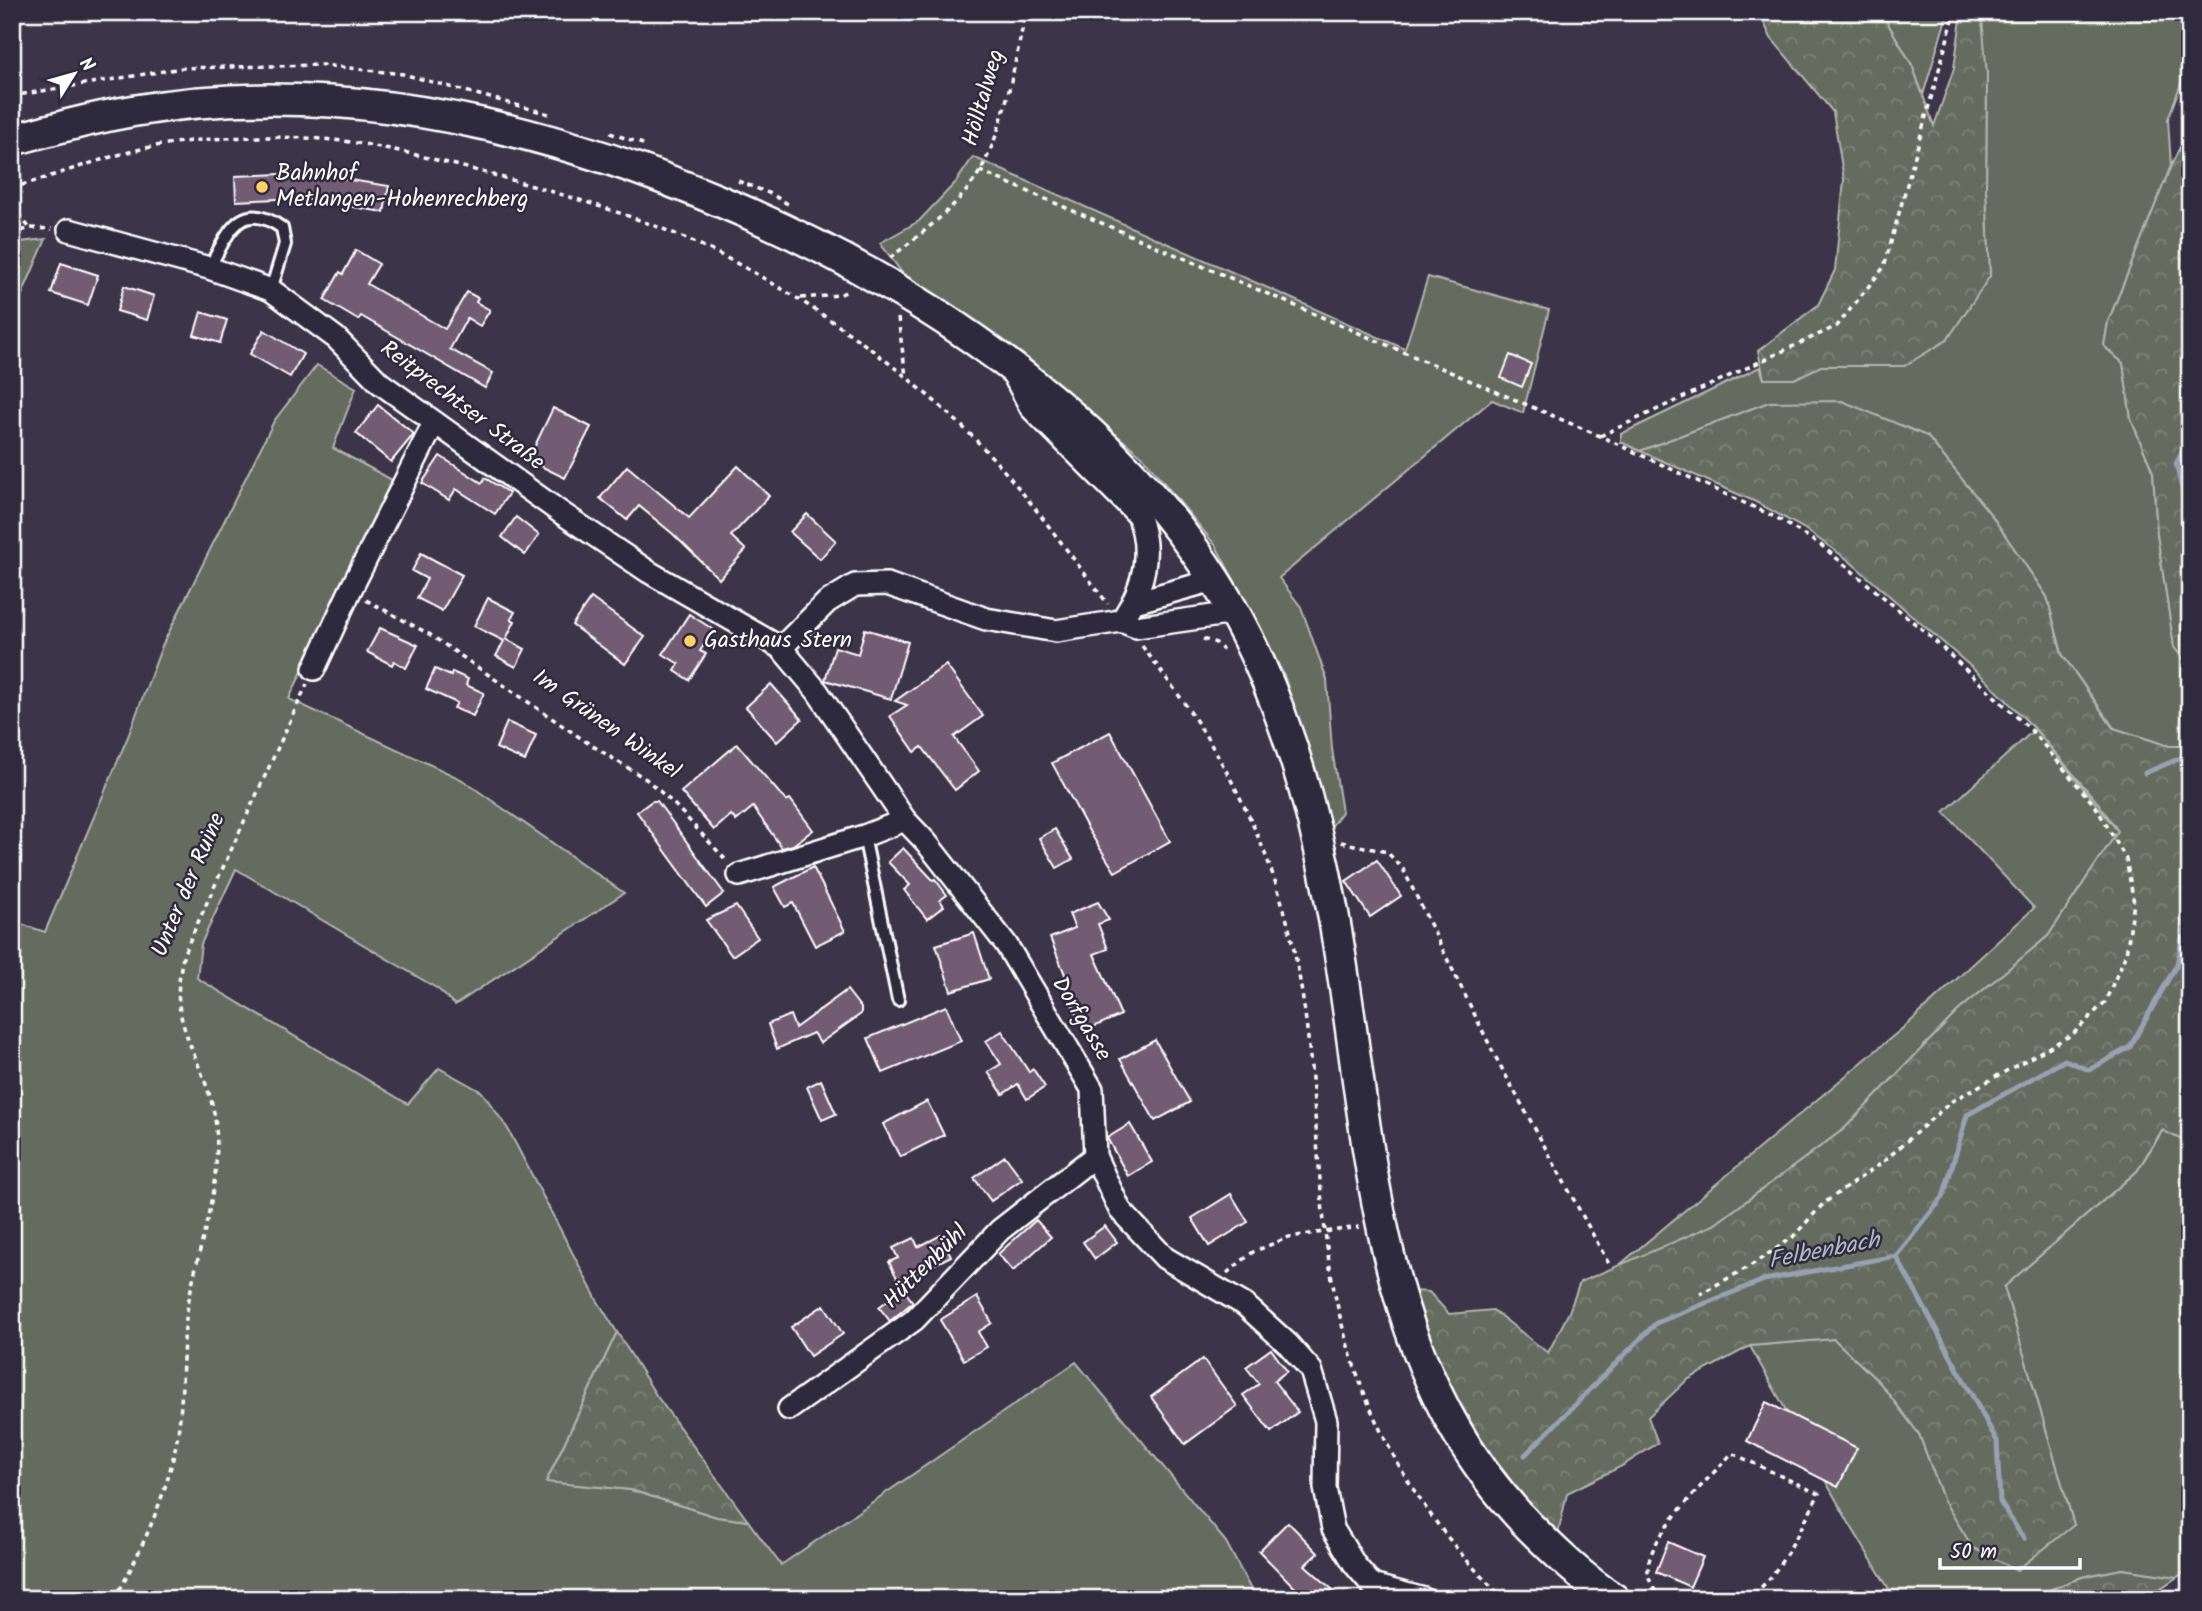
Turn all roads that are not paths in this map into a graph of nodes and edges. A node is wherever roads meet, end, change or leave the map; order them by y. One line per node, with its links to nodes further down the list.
1 (12, 140): 5 (main road)
2 (69, 230): 3 (street, Reitprechtser Straße)
3 (209, 268): 4 (street, Reitprechtser Straße); 4 (lane)
4 (271, 290): 6 (street, Reitprechtser Straße)
5 (1008, 364): 7 (street); 8 (main road)
6 (434, 423): 14 (street, Reitprechtser Straße); 15 (street)
7 (1094, 469): 8 (lane); 10 (street)
8 (1139, 483): 9 (main road)
9 (1214, 580): 10 (street); 11 (main road)
10 (1135, 602): 12 (street)
11 (1234, 613): 12 (street); 24 (main road)
12 (1121, 621): 13 (street)
13 (803, 626): 14 (street); 16 (street)
14 (781, 648): 16 (street, Dorfgasse)
15 (314, 669)
16 (804, 675): 17 (street, Dorfgasse)
17 (905, 820): 18 (street); 21 (street, Dorfgasse)
18 (864, 836): 19 (street); 20 (lane)
19 (739, 875)
20 (898, 1000)
21 (1095, 1156): 22 (street, Hüttenbühl); 23 (street, Dorfgasse)
22 (789, 1409)
23 (1424, 1599)
24 (1614, 1599)

